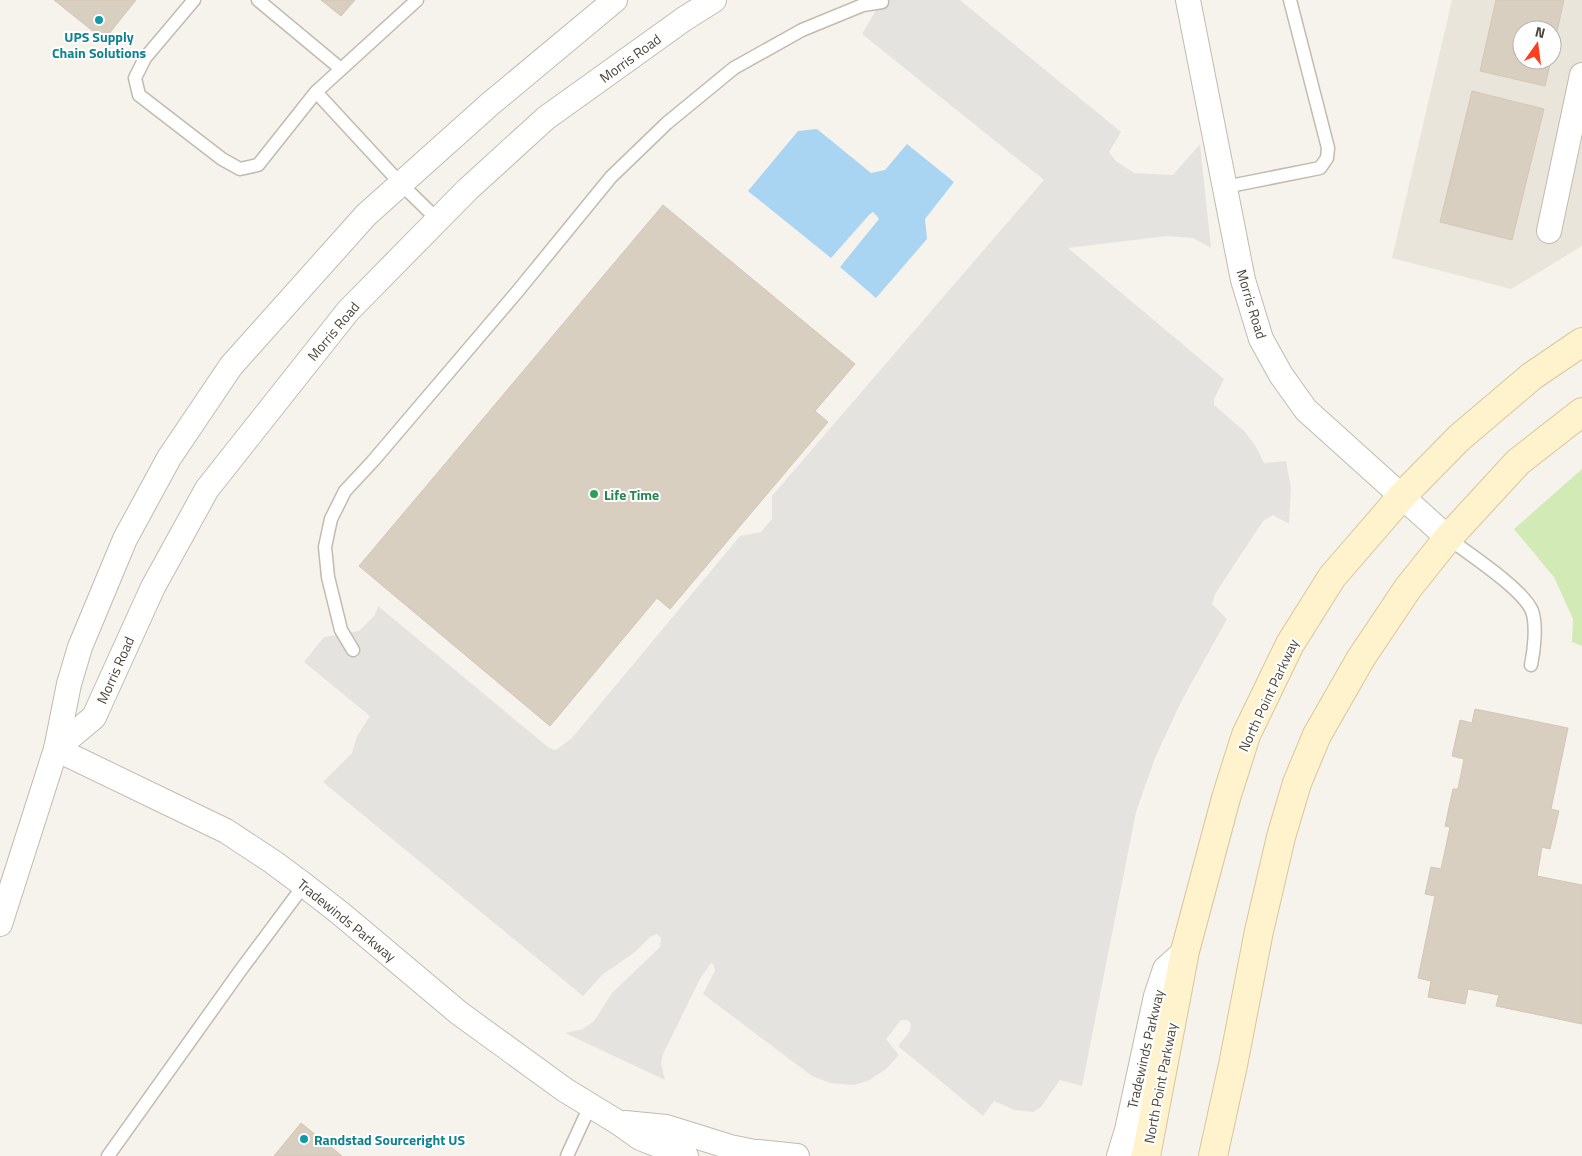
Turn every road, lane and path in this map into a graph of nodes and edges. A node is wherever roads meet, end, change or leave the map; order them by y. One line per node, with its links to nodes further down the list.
1 (194, 0): 11 (lane)
2 (258, 0): 9 (lane)
3 (417, 0): 9 (lane)
4 (615, 0): 12 (street)
5 (714, 0): 14 (street, Morris Road)
6 (1188, 0): 13 (street, Morris Road)
7 (1290, 0): 13 (lane)
8 (882, 2): 20 (lane)
9 (341, 69): 11 (lane)
10 (1582, 75): 15 (street)
11 (316, 92): 12 (lane)
12 (401, 184): 14 (lane); 22 (street)
13 (1225, 187): 18 (street, Morris Road)
14 (438, 220): 22 (street, Morris Road)
15 (1549, 232)
16 (1582, 342): 18 (street, North Point Parkway)
17 (1582, 412): 19 (street)
18 (1402, 496): 19 (street, Morris Road); 25 (street, North Point Parkway)
19 (1448, 538): 21 (lane); 35 (street)
20 (353, 650)
21 (1531, 665)
22 (56, 749): 23 (street, Tradewinds Parkway); 24 (street)
23 (304, 885): 26 (street, Tradewinds Parkway); 29 (lane)
24 (0, 924)
25 (1186, 951): 33 (street, Tradewinds Parkway); 34 (street, North Point Parkway)
26 (590, 1106): 27 (street, Tradewinds Parkway); 30 (lane)
27 (619, 1123): 28 (street, Tradewinds Parkway); 31 (street, Tradewinds Parkway)
28 (763, 1154): 32 (street, Tradewinds Parkway)
29 (108, 1156)
30 (567, 1156)
31 (686, 1156)
32 (796, 1156)
33 (1119, 1156)
34 (1146, 1156)
35 (1213, 1156)

